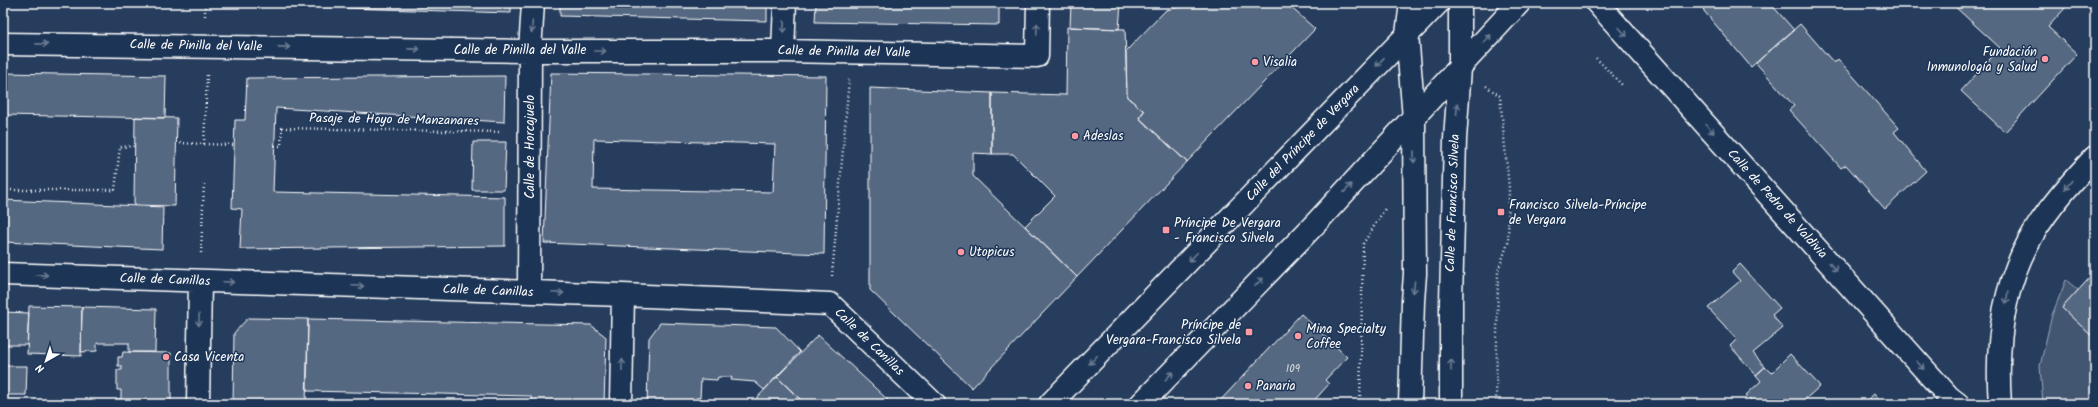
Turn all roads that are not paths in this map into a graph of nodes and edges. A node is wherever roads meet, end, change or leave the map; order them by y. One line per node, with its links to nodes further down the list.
1 (533, 3): 12 (street, Calle de Horcajuelo, one-way to 12)
2 (785, 3): 13 (street, one-way to 13)
3 (1038, 3): 13 (street, Calle de Pinilla del Valle, one-way to 3)
4 (1399, 3): 10 (street)
5 (1411, 3): 10 (street)
6 (1438, 3): 10 (street, Calle del Príncipe de Vergara)
7 (1460, 3): 14 (street, Calle de Francisco Silvela)
8 (1519, 3): 14 (street, one-way to 8)
9 (1596, 3): 28 (street, Calle de Pedro de Valdivia, one-way to 28)
10 (1407, 34): 15 (street); 24 (street, Calle del Príncipe de Vergara, one-way to 24)
11 (3, 44): 12 (street, Calle de Pinilla del Valle, one-way to 12)
12 (530, 50): 13 (street, Calle de Pinilla del Valle, one-way to 13); 19 (street, Calle de Horcajuelo)
13 (783, 51)
14 (1460, 68): 15 (street); 27 (street, Calle de Francisco Silvela, one-way to 14)
15 (1414, 118): 25 (street, one-way to 15); 26 (street, one-way to 26)
16 (2095, 157): 29 (street, one-way to 29)
17 (3, 274): 18 (street, Calle de Canillas, one-way to 18)
18 (200, 281): 19 (street, Calle de Canillas, one-way to 19); 21 (street, one-way to 21)
19 (528, 292): 20 (street, Calle de Canillas, one-way to 20)
20 (624, 295): 22 (street, one-way to 20); 23 (street, Calle de Canillas)
21 (198, 404)
22 (621, 404)
23 (934, 404)
24 (1050, 404)
25 (1141, 404)
26 (1410, 404)
27 (1451, 404)
28 (1958, 404)
29 (2000, 404)

